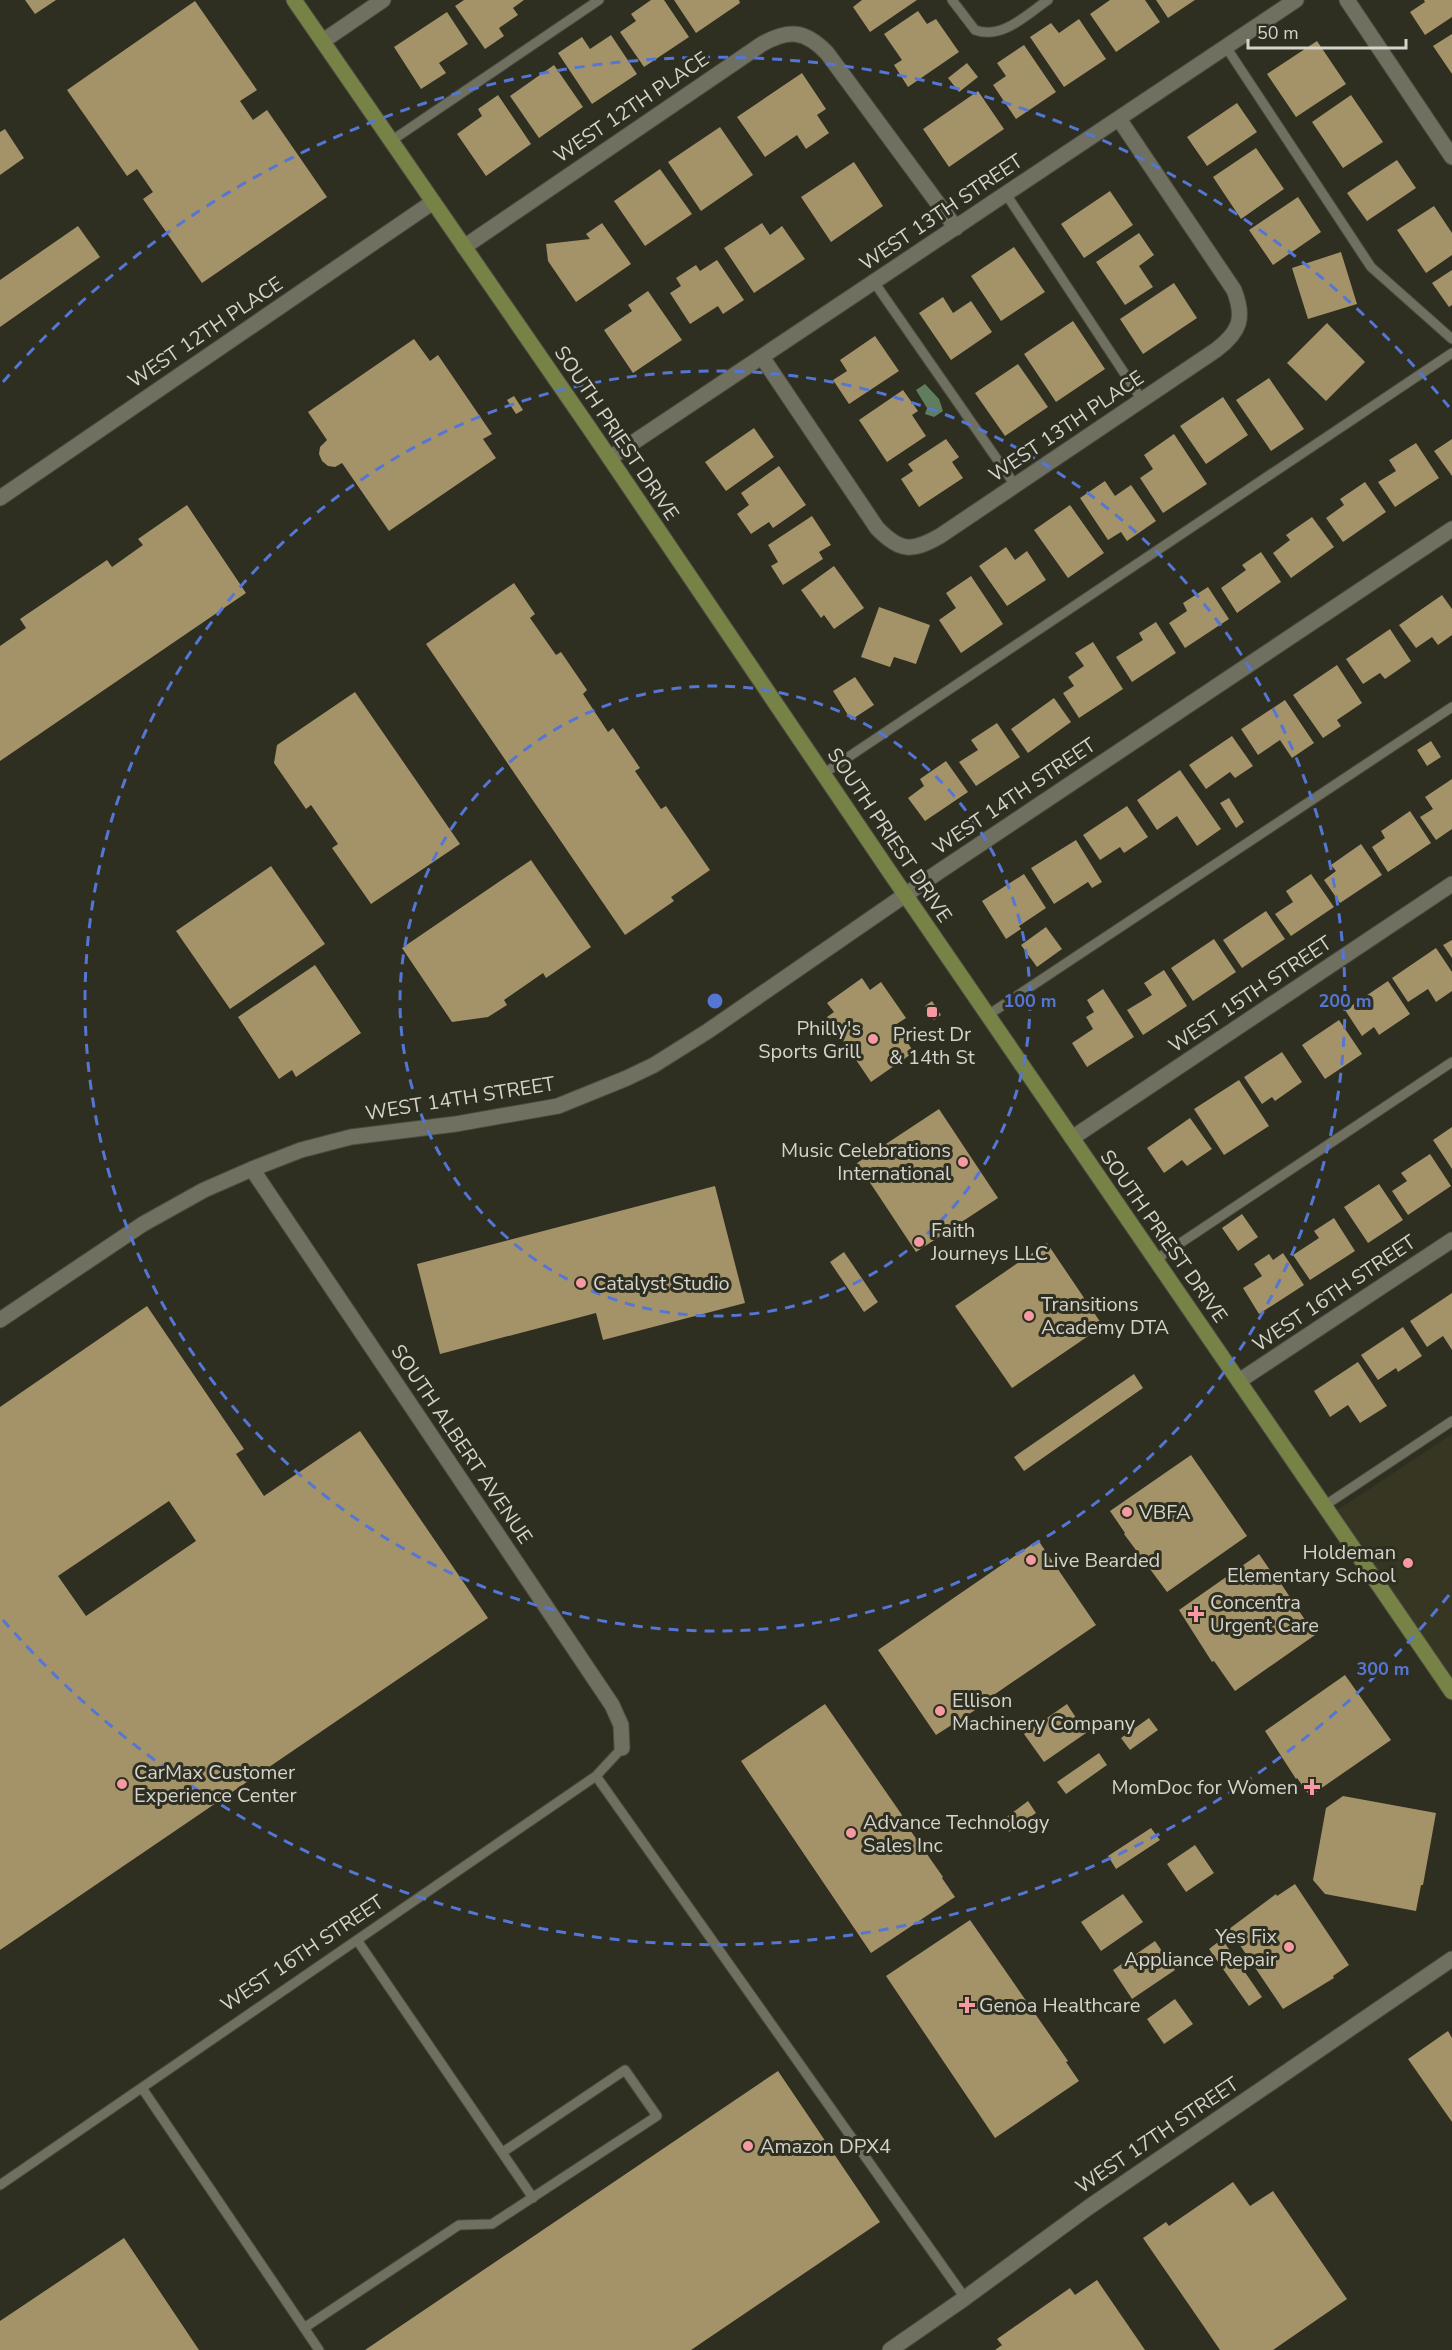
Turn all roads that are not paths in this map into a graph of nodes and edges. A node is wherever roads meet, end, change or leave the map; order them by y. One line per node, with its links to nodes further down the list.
1 (294, 0): 8 (main road, SOUTH PRIEST DRIVE)
2 (383, 0): 8 (street)
3 (599, 0): 11 (lane)
4 (952, 0): 5 (lane)
5 (1048, 0)
6 (1296, 0): 9 (street, WEST 13TH STREET)
7 (1347, 0): 12 (street)
8 (323, 41): 11 (main road, SOUTH PRIEST DRIVE)
9 (1226, 47): 10 (street, WEST 13TH STREET); 18 (lane)
10 (1119, 118): 13 (street, WEST 13TH STREET); 21 (street, WEST 13TH PLACE)
11 (391, 141): 14 (main road, SOUTH PRIEST DRIVE)
12 (1452, 157)
13 (1006, 194): 15 (street, WEST 13TH STREET); 21 (lane)
14 (433, 202): 16 (main road, SOUTH PRIEST DRIVE); 24 (street, WEST 12TH PLACE)
15 (956, 228): 16 (street, WEST 12TH PLACE); 17 (street, WEST 13TH STREET)
16 (464, 247): 22 (main road, SOUTH PRIEST DRIVE)
17 (874, 282): 20 (street, WEST 13TH STREET); 23 (lane)
18 (1452, 339)
19 (1452, 353): 27 (lane)
20 (762, 357): 22 (street, WEST 13TH STREET); 23 (street, WEST 13TH PLACE)
21 (1142, 400): 23 (street, WEST 13TH PLACE)
22 (610, 458): 27 (main road, SOUTH PRIEST DRIVE)
23 (1015, 485)
24 (0, 498)
25 (1452, 529): 29 (street, WEST 14TH STREET)
26 (1452, 707): 30 (lane)
27 (823, 774): 29 (main road, SOUTH PRIEST DRIVE)
28 (1452, 884): 32 (street, WEST 15TH STREET)
29 (906, 895): 30 (main road, SOUTH PRIEST DRIVE); 33 (street, WEST 14TH STREET)
30 (988, 1015): 32 (main road, SOUTH PRIEST DRIVE)
31 (1452, 1062): 35 (lane)
32 (1071, 1138): 35 (main road, SOUTH PRIEST DRIVE)
33 (252, 1169): 36 (street, WEST 14TH STREET); 41 (street, SOUTH ALBERT AVENUE)
34 (1452, 1240): 37 (street, WEST 16TH STREET)
35 (1155, 1260): 37 (main road, SOUTH PRIEST DRIVE)
36 (0, 1320)
37 (1239, 1382): 39 (main road, SOUTH PRIEST DRIVE)
38 (1452, 1421): 39 (lane)
39 (1324, 1506): 40 (main road, SOUTH PRIEST DRIVE)
40 (1452, 1692)
41 (622, 1748): 42 (lane, WEST 16TH STREET)
42 (596, 1776): 43 (lane, WEST 16TH STREET); 49 (lane)
43 (357, 1940): 45 (lane, WEST 16TH STREET); 46 (lane)
44 (1452, 1959): 49 (street, WEST 17TH STREET)
45 (141, 2088): 47 (lane, WEST 16TH STREET); 50 (lane)
46 (502, 2152): 48 (lane); 48 (lane)
47 (0, 2185)
48 (533, 2198): 50 (lane)
49 (964, 2298): 52 (street, WEST 17TH STREET)
50 (304, 2328): 51 (lane)
51 (319, 2350)
52 (890, 2350)

